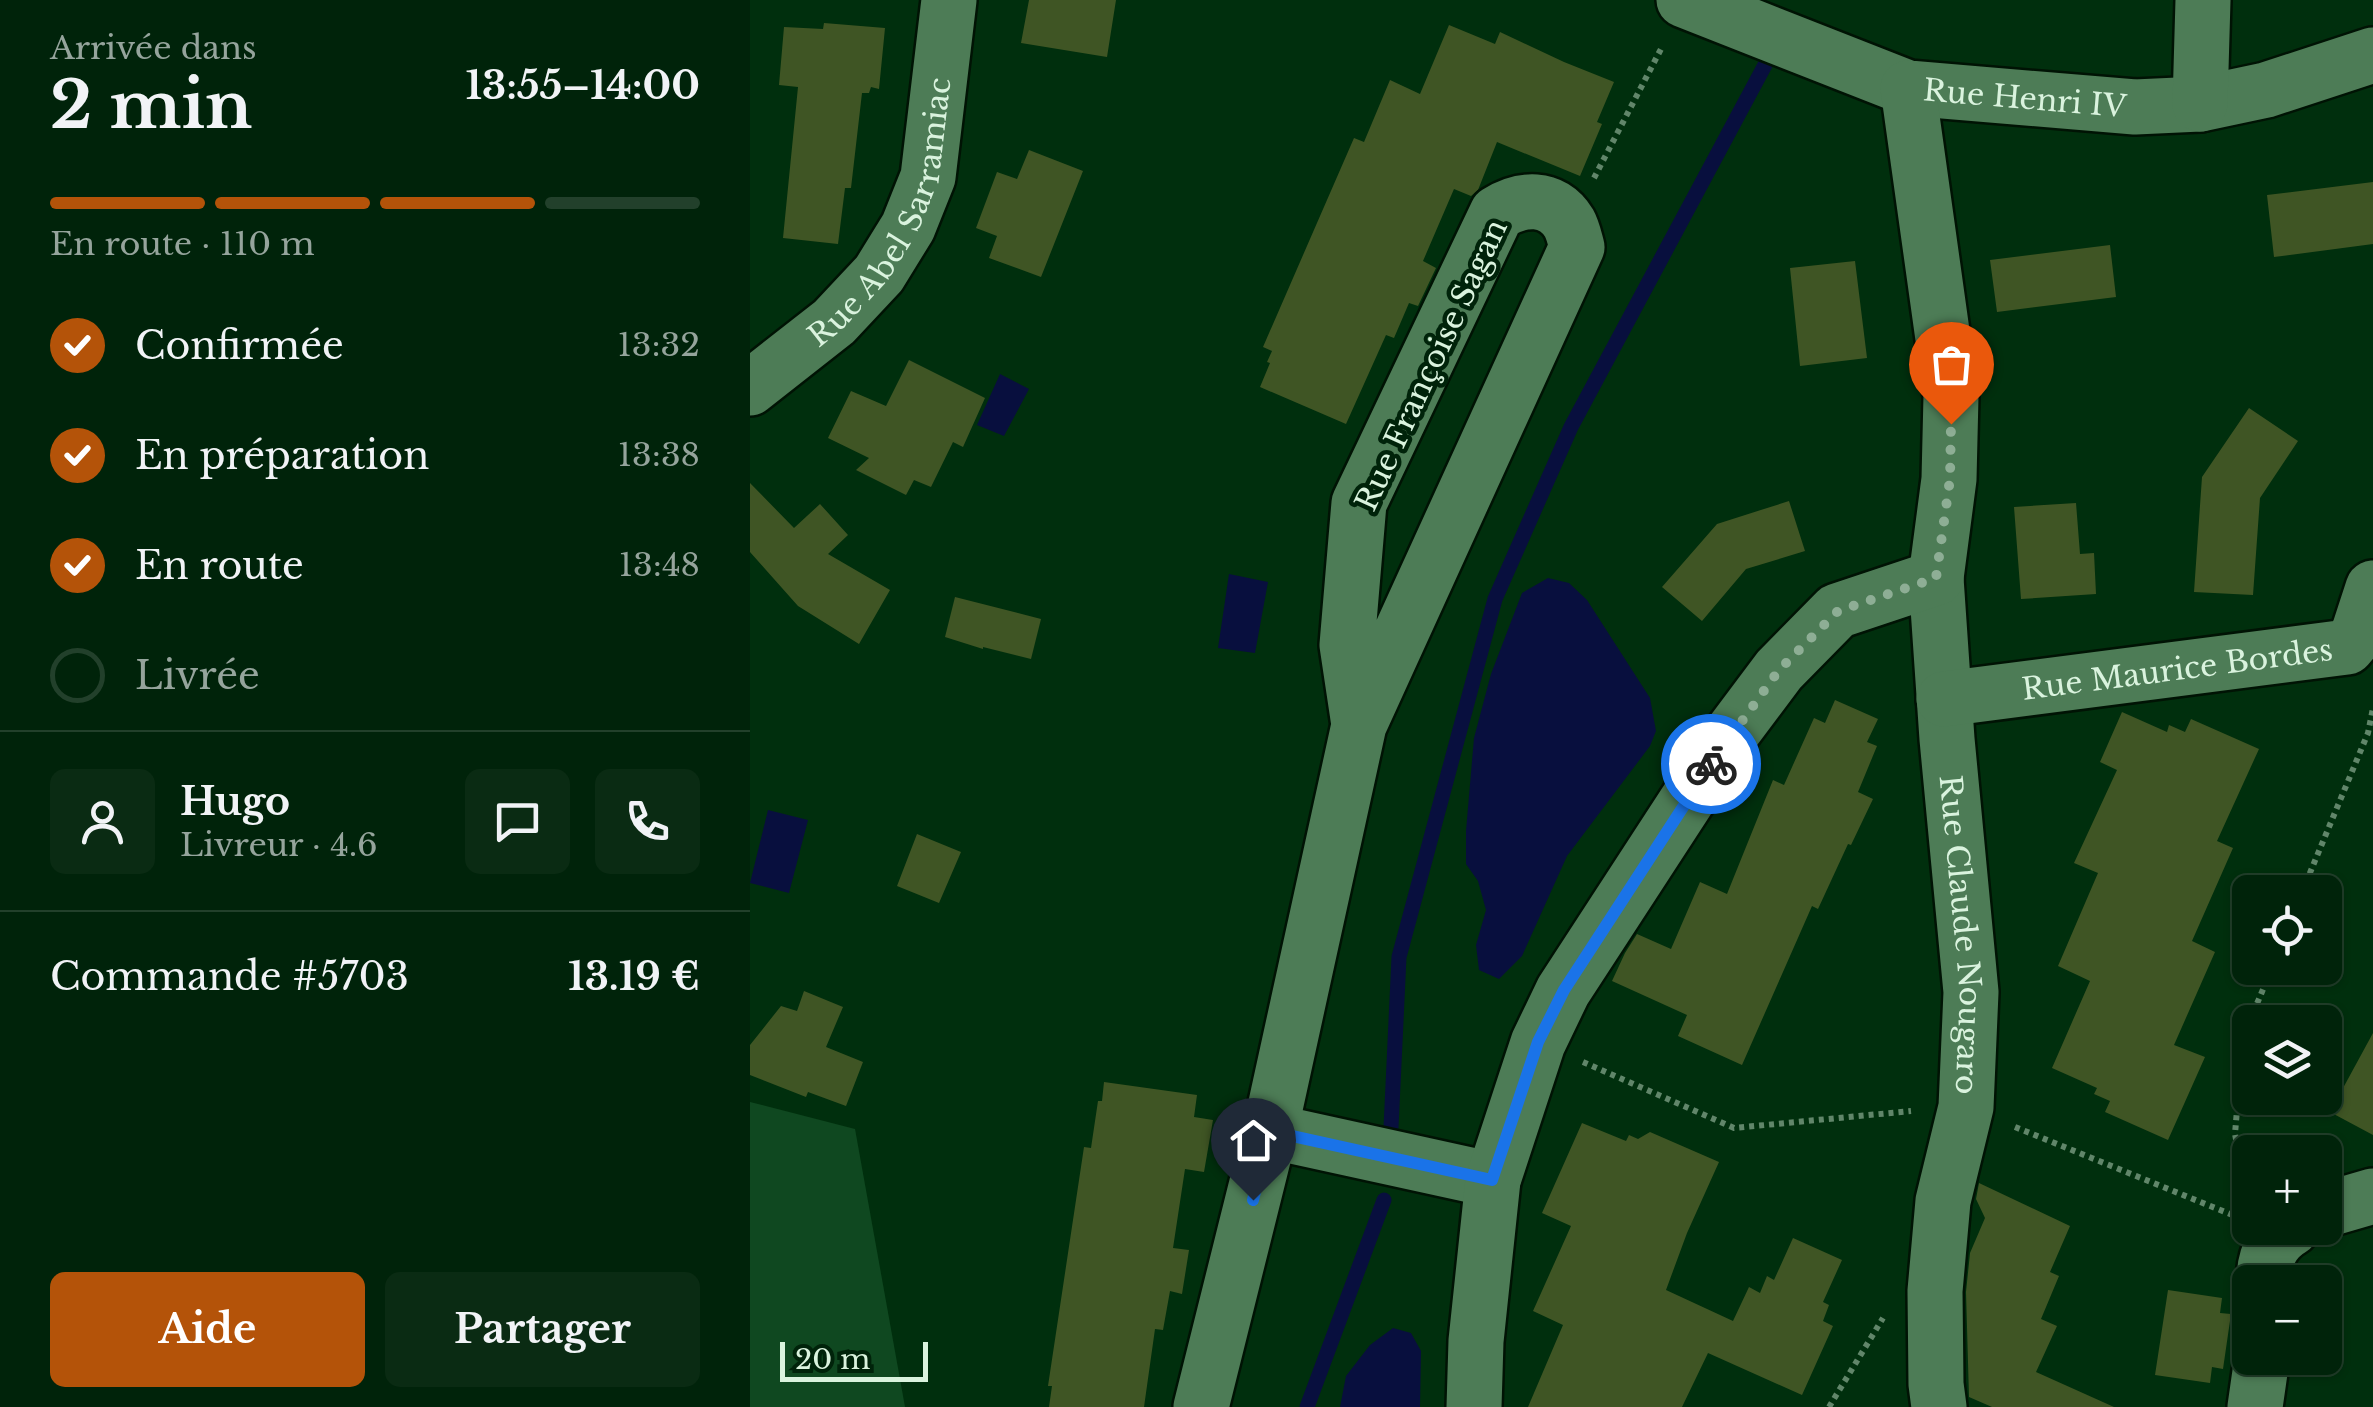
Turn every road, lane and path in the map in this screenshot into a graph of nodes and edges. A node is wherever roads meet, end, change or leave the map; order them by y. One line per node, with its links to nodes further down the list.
1 (949, 0): 8 (street, Rue Abel Sarramiac)
2 (2203, 0): 6 (street)
3 (1685, 1): 5 (street, Rue Henri IV); 7 (path)
4 (2373, 55): 6 (street, Rue Henri IV)
5 (1908, 88): 6 (street, Rue Henri IV); 9 (street, Rue Claude Nougaro)
6 (2200, 104)
7 (1555, 208): 13 (street, Rue Françoise Sagan); 13 (street, Rue Françoise Sagan)
8 (750, 388)
9 (1936, 578): 11 (street, Rue Claude Nougaro); 16 (street)
10 (2373, 588): 11 (street, Rue Maurice Bordes)
11 (1944, 698): 17 (street, Rue Claude Nougaro)
12 (2373, 708): 14 (path)
13 (1359, 725): 18 (street, Rue Françoise Sagan)
14 (2309, 875)
15 (2265, 985): 19 (path)
16 (1538, 1042): 17 (path); 20 (street)
17 (1966, 1107): 23 (path); 24 (street, Rue Claude Nougaro)
18 (1270, 1131): 20 (street); 26 (street, Rue Françoise Sagan)
19 (2235, 1135)
20 (1492, 1180): 27 (street)
21 (2373, 1196): 22 (street)
22 (2342, 1205)
23 (2232, 1212)
24 (1935, 1290): 28 (path); 29 (street, Rue Claude Nougaro)
25 (2260, 1375): 30 (street)
26 (1201, 1407)
27 (1474, 1407)
28 (1829, 1407)
29 (1939, 1407)
30 (2256, 1407)

